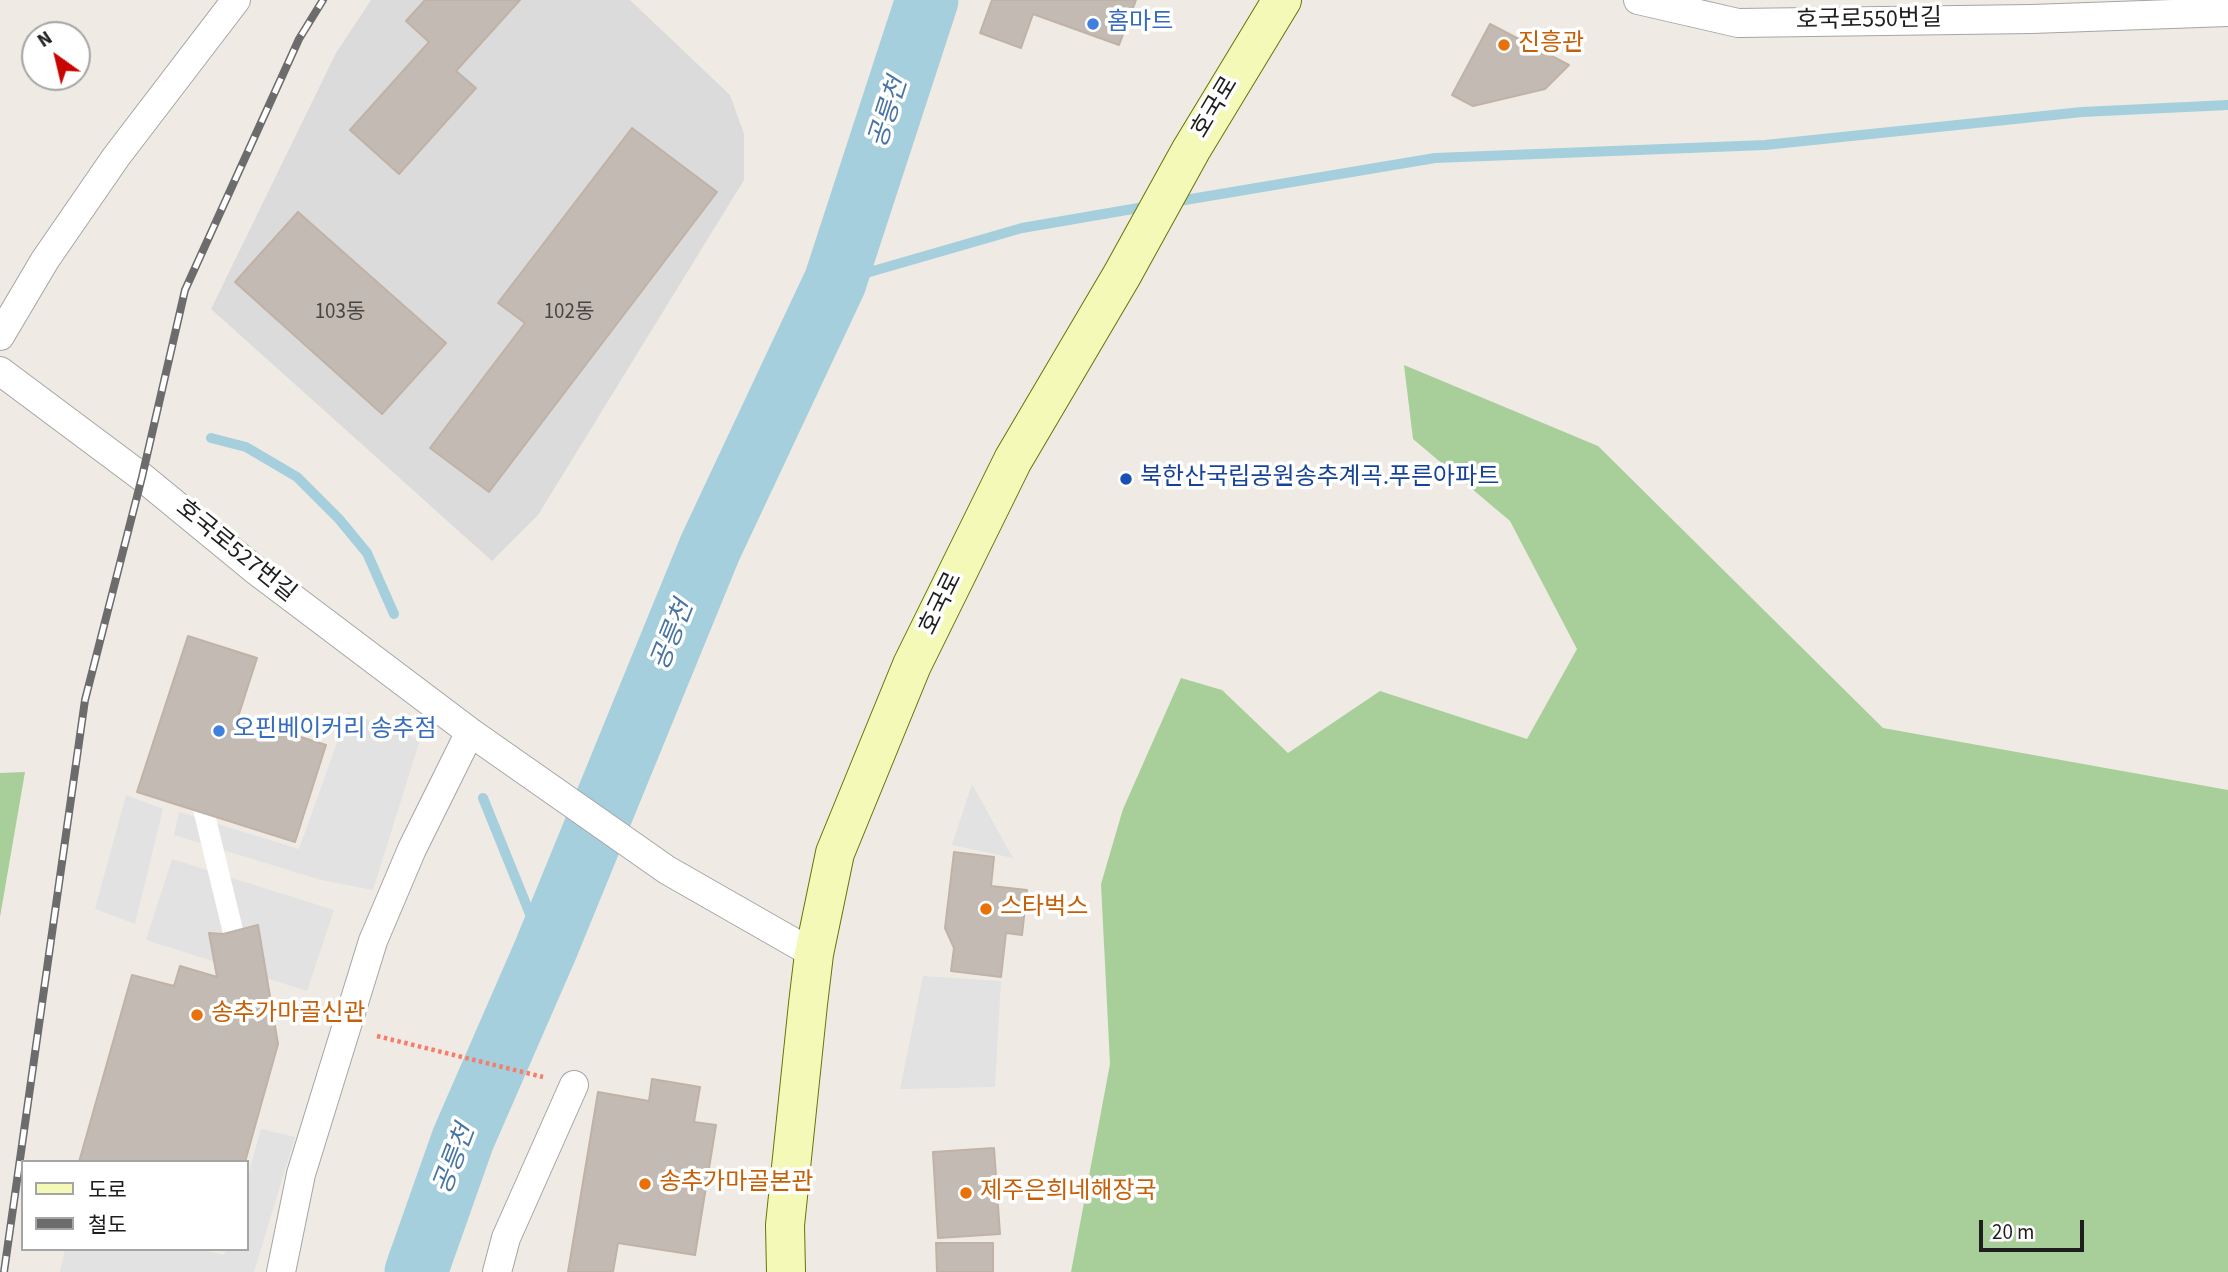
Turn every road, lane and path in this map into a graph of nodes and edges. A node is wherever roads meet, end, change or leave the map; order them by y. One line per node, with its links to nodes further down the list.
1 (236, 0): 5 (street)
2 (1638, 0): 4 (street, 호국로550번길)
3 (1275, 6): 8 (street, 호국로)
4 (2228, 12)
5 (0, 336)
6 (0, 371): 7 (street, 호국로527번길)
7 (470, 732): 8 (street, 호국로527번길); 11 (street)
8 (814, 954): 13 (street, 호국로)
9 (377, 1037): 10 (path)
10 (574, 1085): 12 (street)
11 (281, 1272)
12 (497, 1272)
13 (786, 1272)

